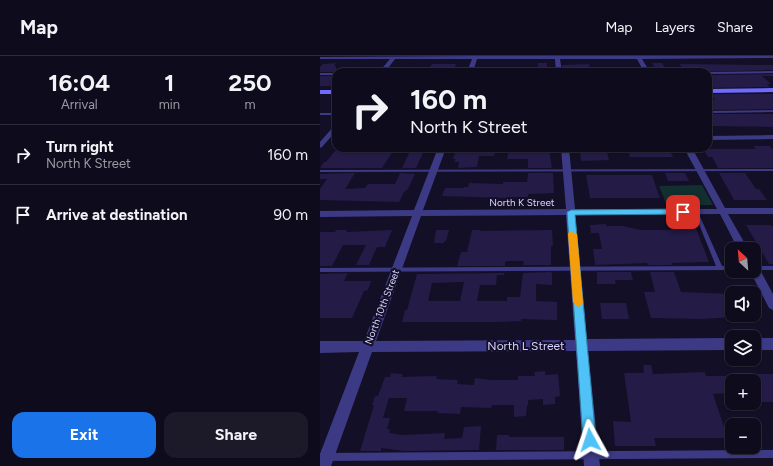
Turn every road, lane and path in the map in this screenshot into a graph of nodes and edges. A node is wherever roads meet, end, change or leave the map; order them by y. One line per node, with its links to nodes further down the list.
1 (394, 57): 2 (street); 7 (street); 8 (street)
2 (476, 57): 3 (street); 9 (street)
3 (558, 57): 4 (street); 10 (street)
4 (639, 57): 5 (street); 11 (street)
5 (720, 57): 6 (street)
6 (773, 57)
7 (320, 58)
8 (385, 68)
9 (472, 68)
10 (559, 68)
11 (645, 68)
12 (773, 72): 13 (lane)
13 (712, 73)
14 (320, 74): 15 (lane)
15 (332, 74)
16 (712, 90): 17 (main road)
17 (773, 90)
18 (320, 92): 19 (main road)
19 (332, 92)
20 (773, 111): 21 (lane)
21 (712, 112)
22 (320, 114): 23 (lane)
23 (332, 114)
24 (332, 131): 27 (street)
25 (773, 137): 26 (street)
26 (712, 138)
27 (323, 139): 28 (street)
28 (320, 146)
29 (440, 152): 36 (street, North 10th Street)
30 (565, 152): 32 (street)
31 (690, 152): 33 (street)
32 (567, 170): 33 (lane); 36 (lane); 39 (street)
33 (700, 170): 34 (lane); 37 (street)
34 (773, 170)
35 (320, 171): 36 (lane)
36 (433, 171): 41 (street, North 10th Street)
37 (723, 211): 38 (street, North K Street); 40 (street, North K Street); 43 (street)
38 (773, 211)
39 (571, 212): 40 (street, North K Street); 41 (street, North K Street); 47 (street)
40 (696, 212): 44 (lane)
41 (418, 213): 42 (street, North K Street); 50 (street, North 10th Street)
42 (320, 214)
43 (739, 242)
44 (720, 268): 45 (lane); 47 (lane)
45 (725, 268)
46 (773, 268): 48 (lane)
47 (575, 269): 50 (lane); 56 (street)
48 (761, 269)
49 (320, 270): 50 (lane)
50 (396, 270): 58 (street, North 10th Street)
51 (759, 278): 52 (street)
52 (773, 305)
53 (725, 344): 56 (street, North L Street)
54 (761, 344): 55 (street)
55 (773, 344)
56 (582, 346): 58 (street, North L Street); 61 (street)
57 (320, 347): 58 (street, North L Street)
58 (367, 347): 60 (street, North 10th Street)
59 (773, 454): 61 (lane)
60 (323, 460): 61 (lane)
61 (591, 461)

